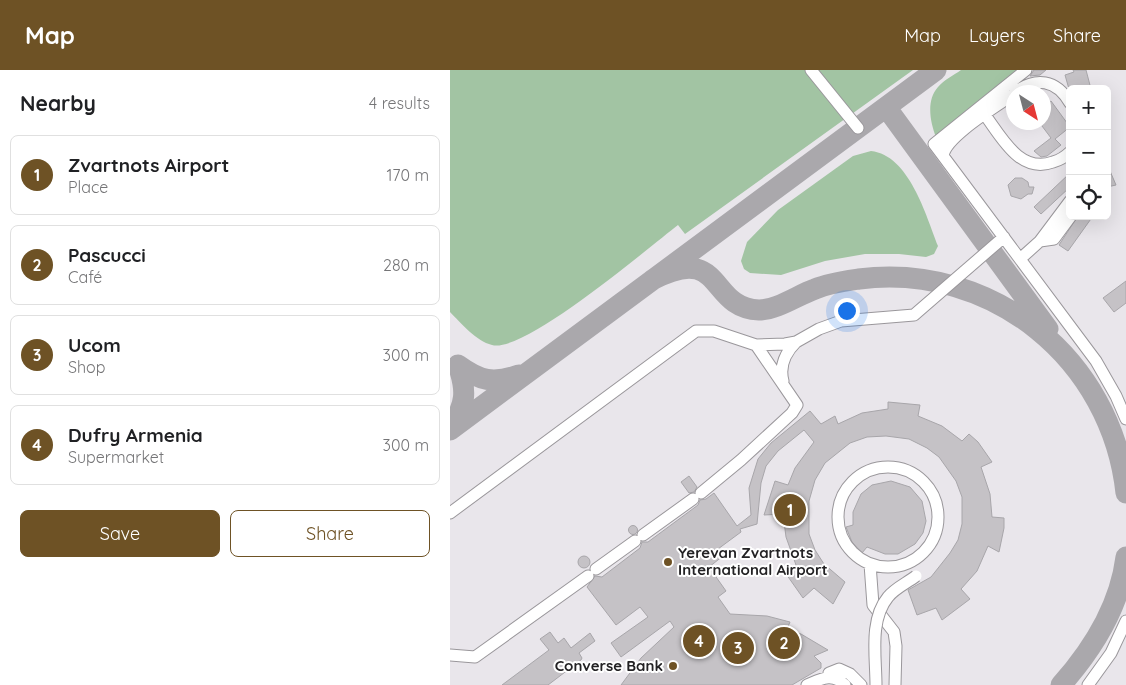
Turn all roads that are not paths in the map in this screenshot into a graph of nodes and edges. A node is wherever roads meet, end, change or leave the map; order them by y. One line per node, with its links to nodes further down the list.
1 (811, 70): 7 (lane)
2 (1026, 70): 8 (lane)
3 (1031, 85): 4 (lane)
4 (1066, 97)
5 (1006, 99): 6 (lane)
6 (985, 115): 8 (lane); 9 (lane)
7 (858, 128)
8 (943, 156): 12 (lane)
9 (1066, 156)
10 (1066, 207): 13 (lane)
11 (1067, 220): 13 (lane)
12 (1004, 237): 14 (lane); 15 (lane)
13 (1040, 241): 14 (lane)
14 (1020, 260): 18 (lane)
15 (796, 342): 16 (lane); 17 (lane)
16 (756, 345): 17 (lane); 19 (lane)
17 (784, 383): 23 (lane)
18 (1126, 419)
19 (450, 513)
20 (870, 564): 20 (lane); 29 (lane)
21 (916, 576): 28 (lane, bridge)
22 (1126, 621): 30 (lane)
23 (450, 656)
24 (829, 673): 27 (lane)
25 (807, 685): 26 (lane)
26 (845, 685)
27 (861, 685)
28 (876, 685)
29 (895, 685)
30 (1088, 685)

